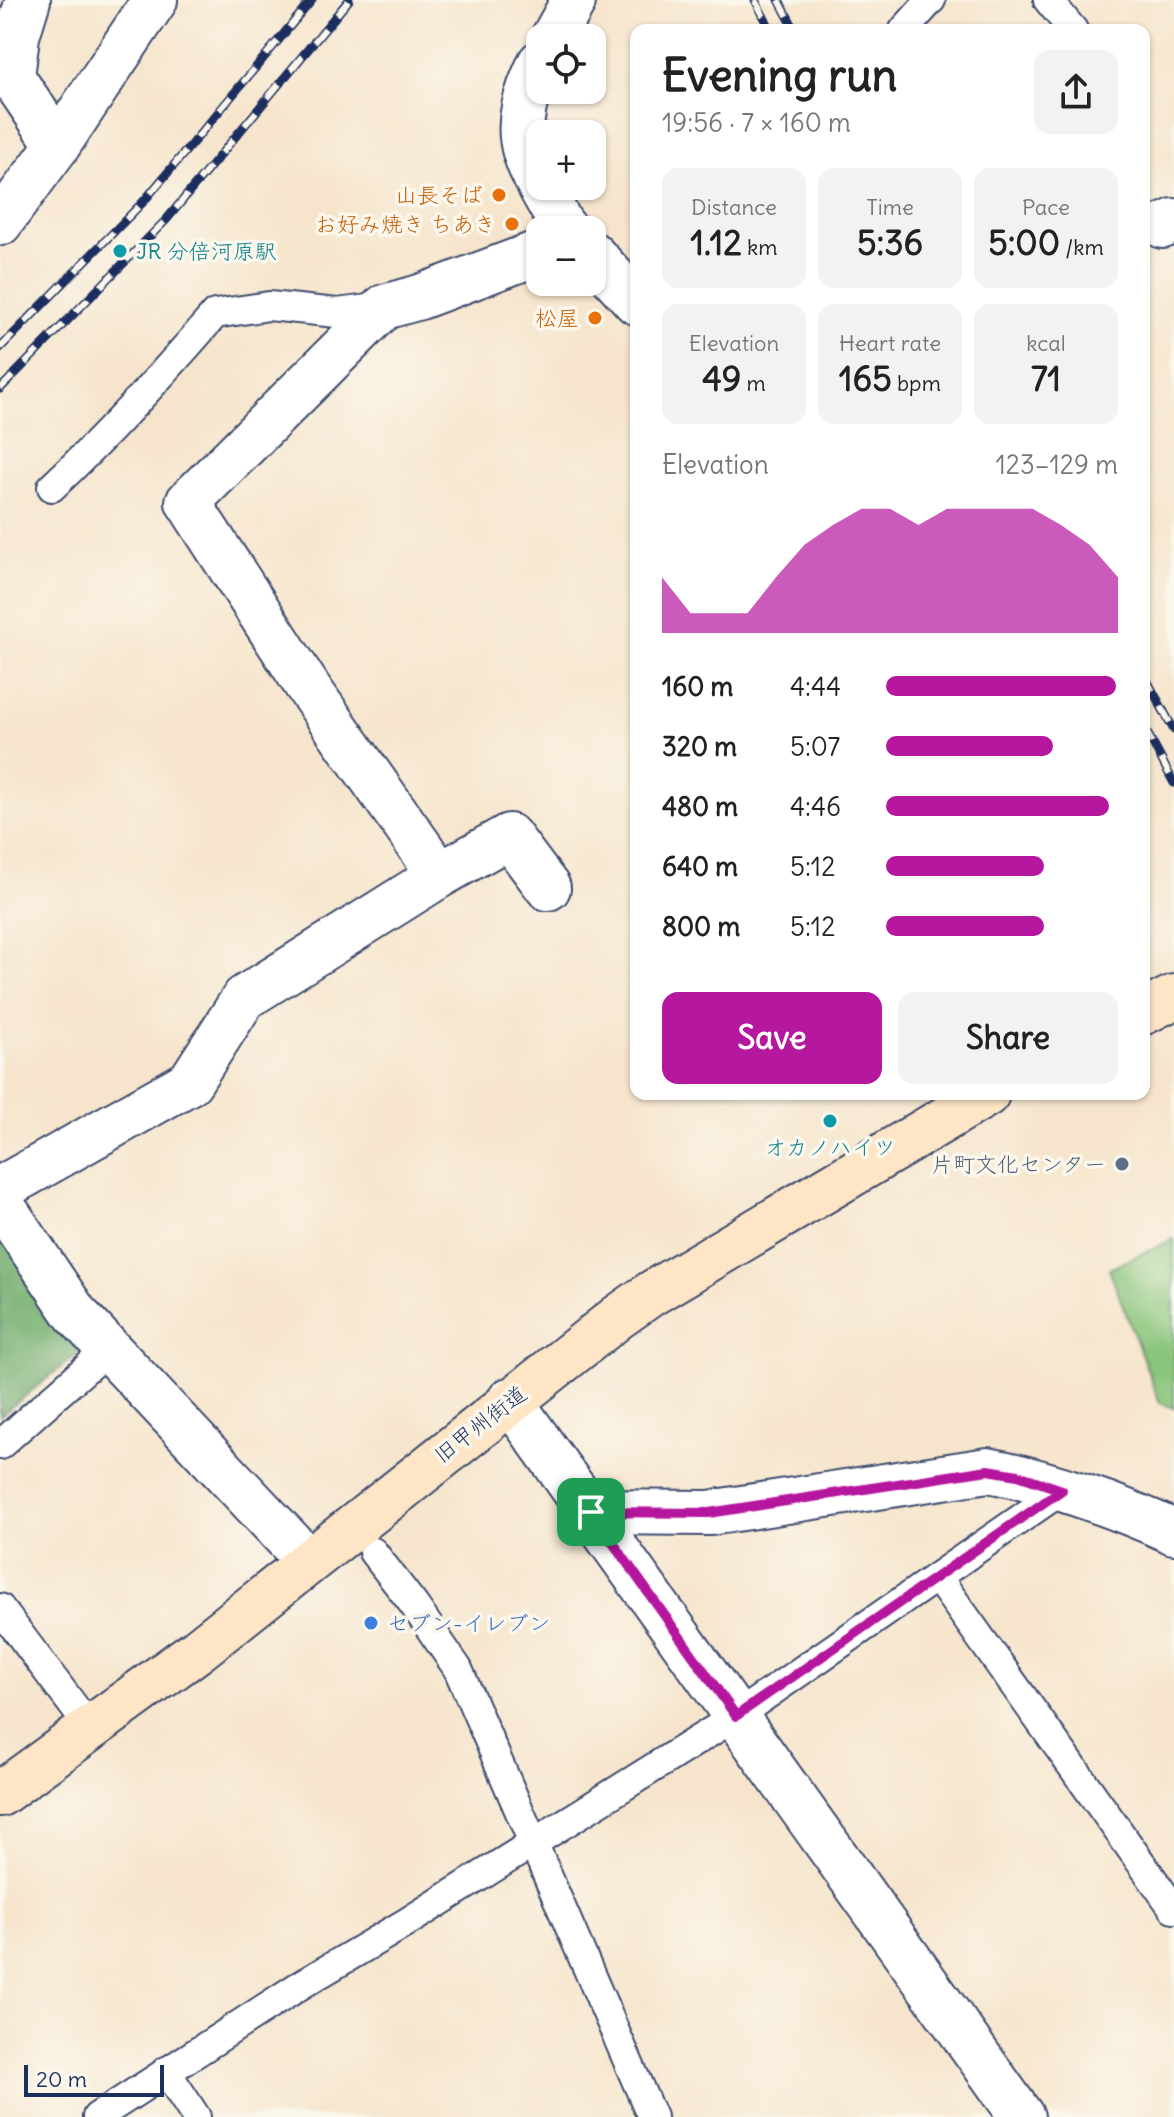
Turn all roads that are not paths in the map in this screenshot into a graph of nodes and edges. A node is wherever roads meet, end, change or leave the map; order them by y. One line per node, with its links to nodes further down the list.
1 (155, 0): 10 (street)
2 (571, 0): 5 (street)
3 (931, 0): 6 (lane)
4 (1048, 0): 7 (lane)
5 (561, 24)
6 (909, 24)
7 (1068, 24)
8 (15, 28): 10 (street)
9 (526, 99): 11 (street)
10 (58, 145): 12 (street)
11 (557, 216)
12 (0, 221)
13 (526, 257): 16 (street)
14 (606, 269): 15 (street)
15 (630, 295)
16 (384, 307): 17 (lane); 18 (street)
17 (52, 487)
18 (440, 875): 19 (street); 23 (street)
19 (548, 888)
20 (1174, 997): 21 (main road)
21 (1150, 1009)
22 (962, 1100): 26 (main road, 旧甲州街道)
23 (0, 1189)
24 (0, 1202): 25 (street)
25 (107, 1350): 27 (lane); 32 (street)
26 (510, 1400): 29 (street); 32 (main road, 旧甲州街道)
27 (0, 1445)
28 (1062, 1490): 29 (street); 30 (street); 33 (lane)
29 (591, 1512): 35 (street)
30 (1174, 1532)
31 (373, 1552): 38 (lane)
32 (308, 1561): 36 (main road, 旧甲州街道)
33 (937, 1577): 35 (lane); 39 (lane)
34 (0, 1608): 36 (lane)
35 (736, 1716): 38 (lane); 44 (street)
36 (90, 1728): 37 (main road, 旧甲州街道)
37 (0, 1794)
38 (534, 1844): 40 (lane); 43 (lane)
39 (1174, 1909)
40 (166, 2071): 41 (lane); 42 (lane)
41 (97, 2117)
42 (196, 2117)
43 (652, 2117)
44 (1022, 2117)

